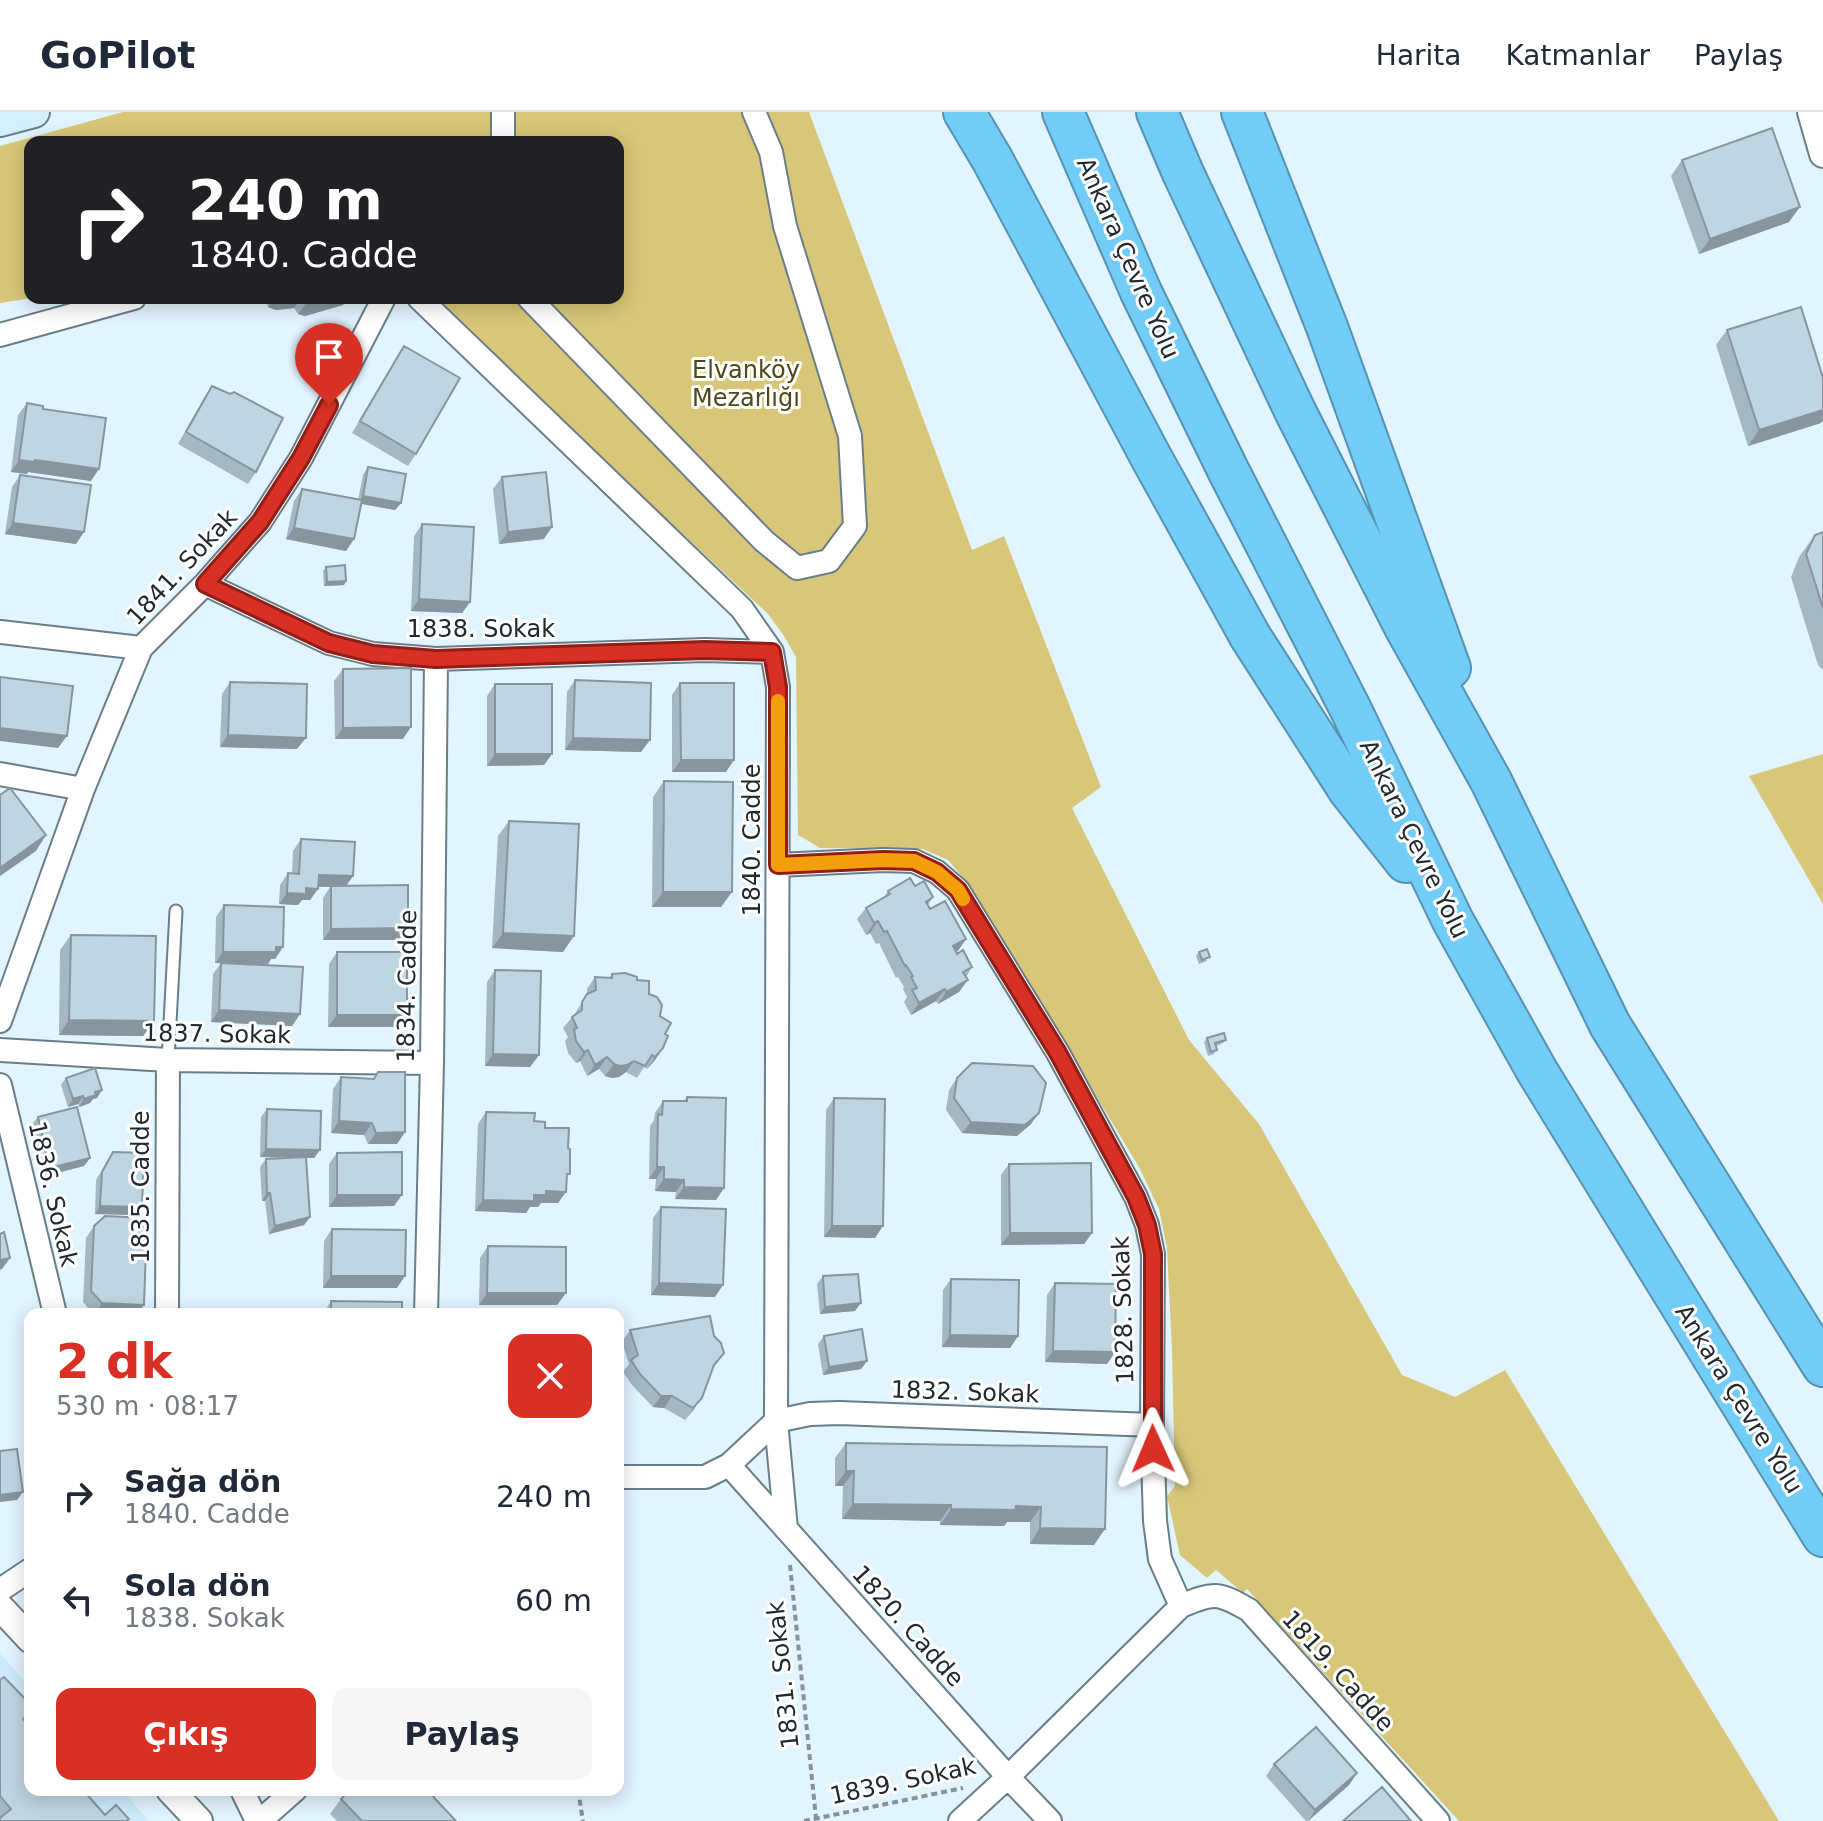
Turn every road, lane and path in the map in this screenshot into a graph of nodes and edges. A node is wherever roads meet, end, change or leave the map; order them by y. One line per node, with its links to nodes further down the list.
1 (34, 112): 9 (main road)
2 (503, 112): 10 (street)
3 (754, 112): 15 (street)
4 (964, 112): 27 (highway)
5 (1063, 112): 27 (highway, Ankara Çevre Yolu)
6 (1157, 112): 23 (highway)
7 (1242, 112): 23 (highway)
8 (1811, 112): 11 (street)
9 (0, 121)
10 (503, 136)
11 (1823, 154)
12 (112, 304): 16 (street)
13 (381, 304): 17 (street, 1841. Sokak)
14 (425, 304): 20 (street, 1840. Cadde)
15 (535, 304)
16 (0, 335)
17 (205, 584): 19 (street, 1841. Sokak); 21 (street, 1838. Sokak)
18 (0, 632): 19 (street)
19 (141, 648): 24 (street, 1841. Sokak)
20 (772, 652): 21 (street, 1838. Sokak); 25 (street, 1840. Cadde)
21 (436, 659): 31 (street, 1834. Cadde)
22 (0, 774): 24 (street)
23 (1491, 781): 36 (highway)
24 (83, 789): 28 (street, 1841. Sokak)
25 (778, 865): 37 (street, 1840. Cadde); 38 (street, 1828. Sokak)
26 (176, 911): 30 (lane)
27 (1453, 921): 42 (highway, Ankara Çevre Yolu)
28 (0, 1021)
29 (0, 1050): 30 (street, 1837. Sokak)
30 (168, 1060): 31 (street, 1837. Sokak); 34 (street, 1835. Cadde)
31 (432, 1063): 35 (street, 1834. Cadde)
32 (0, 1085): 33 (street, 1836. Sokak)
33 (54, 1308)
34 (167, 1308)
35 (426, 1308)
36 (1823, 1366)
37 (776, 1421): 38 (street, 1832. Sokak); 39 (street); 41 (street, 1840. Cadde)
38 (1152, 1425): 45 (street, 1828. Sokak)
39 (729, 1465): 40 (street); 41 (street, 1820. Cadde)
40 (624, 1477)
41 (786, 1529): 48 (street, 1820. Cadde); 53 (path, 1831. Sokak)
42 (1823, 1536)
43 (24, 1574): 44 (street)
44 (0, 1590)
45 (1181, 1606): 48 (street); 60 (street, 1819. Cadde)
46 (0, 1607): 47 (street)
47 (24, 1633)
48 (1008, 1777): 53 (path, 1839. Sokak); 58 (street); 59 (street, 1820. Cadde)
49 (176, 1796): 54 (street)
50 (245, 1796): 55 (street)
51 (288, 1796): 55 (street)
52 (579, 1796): 56 (path)
53 (816, 1818): 57 (path, 1839. Sokak)
54 (199, 1821)
55 (258, 1821)
56 (583, 1821)
57 (804, 1821)
58 (960, 1821)
59 (1050, 1821)
60 (1438, 1821)

